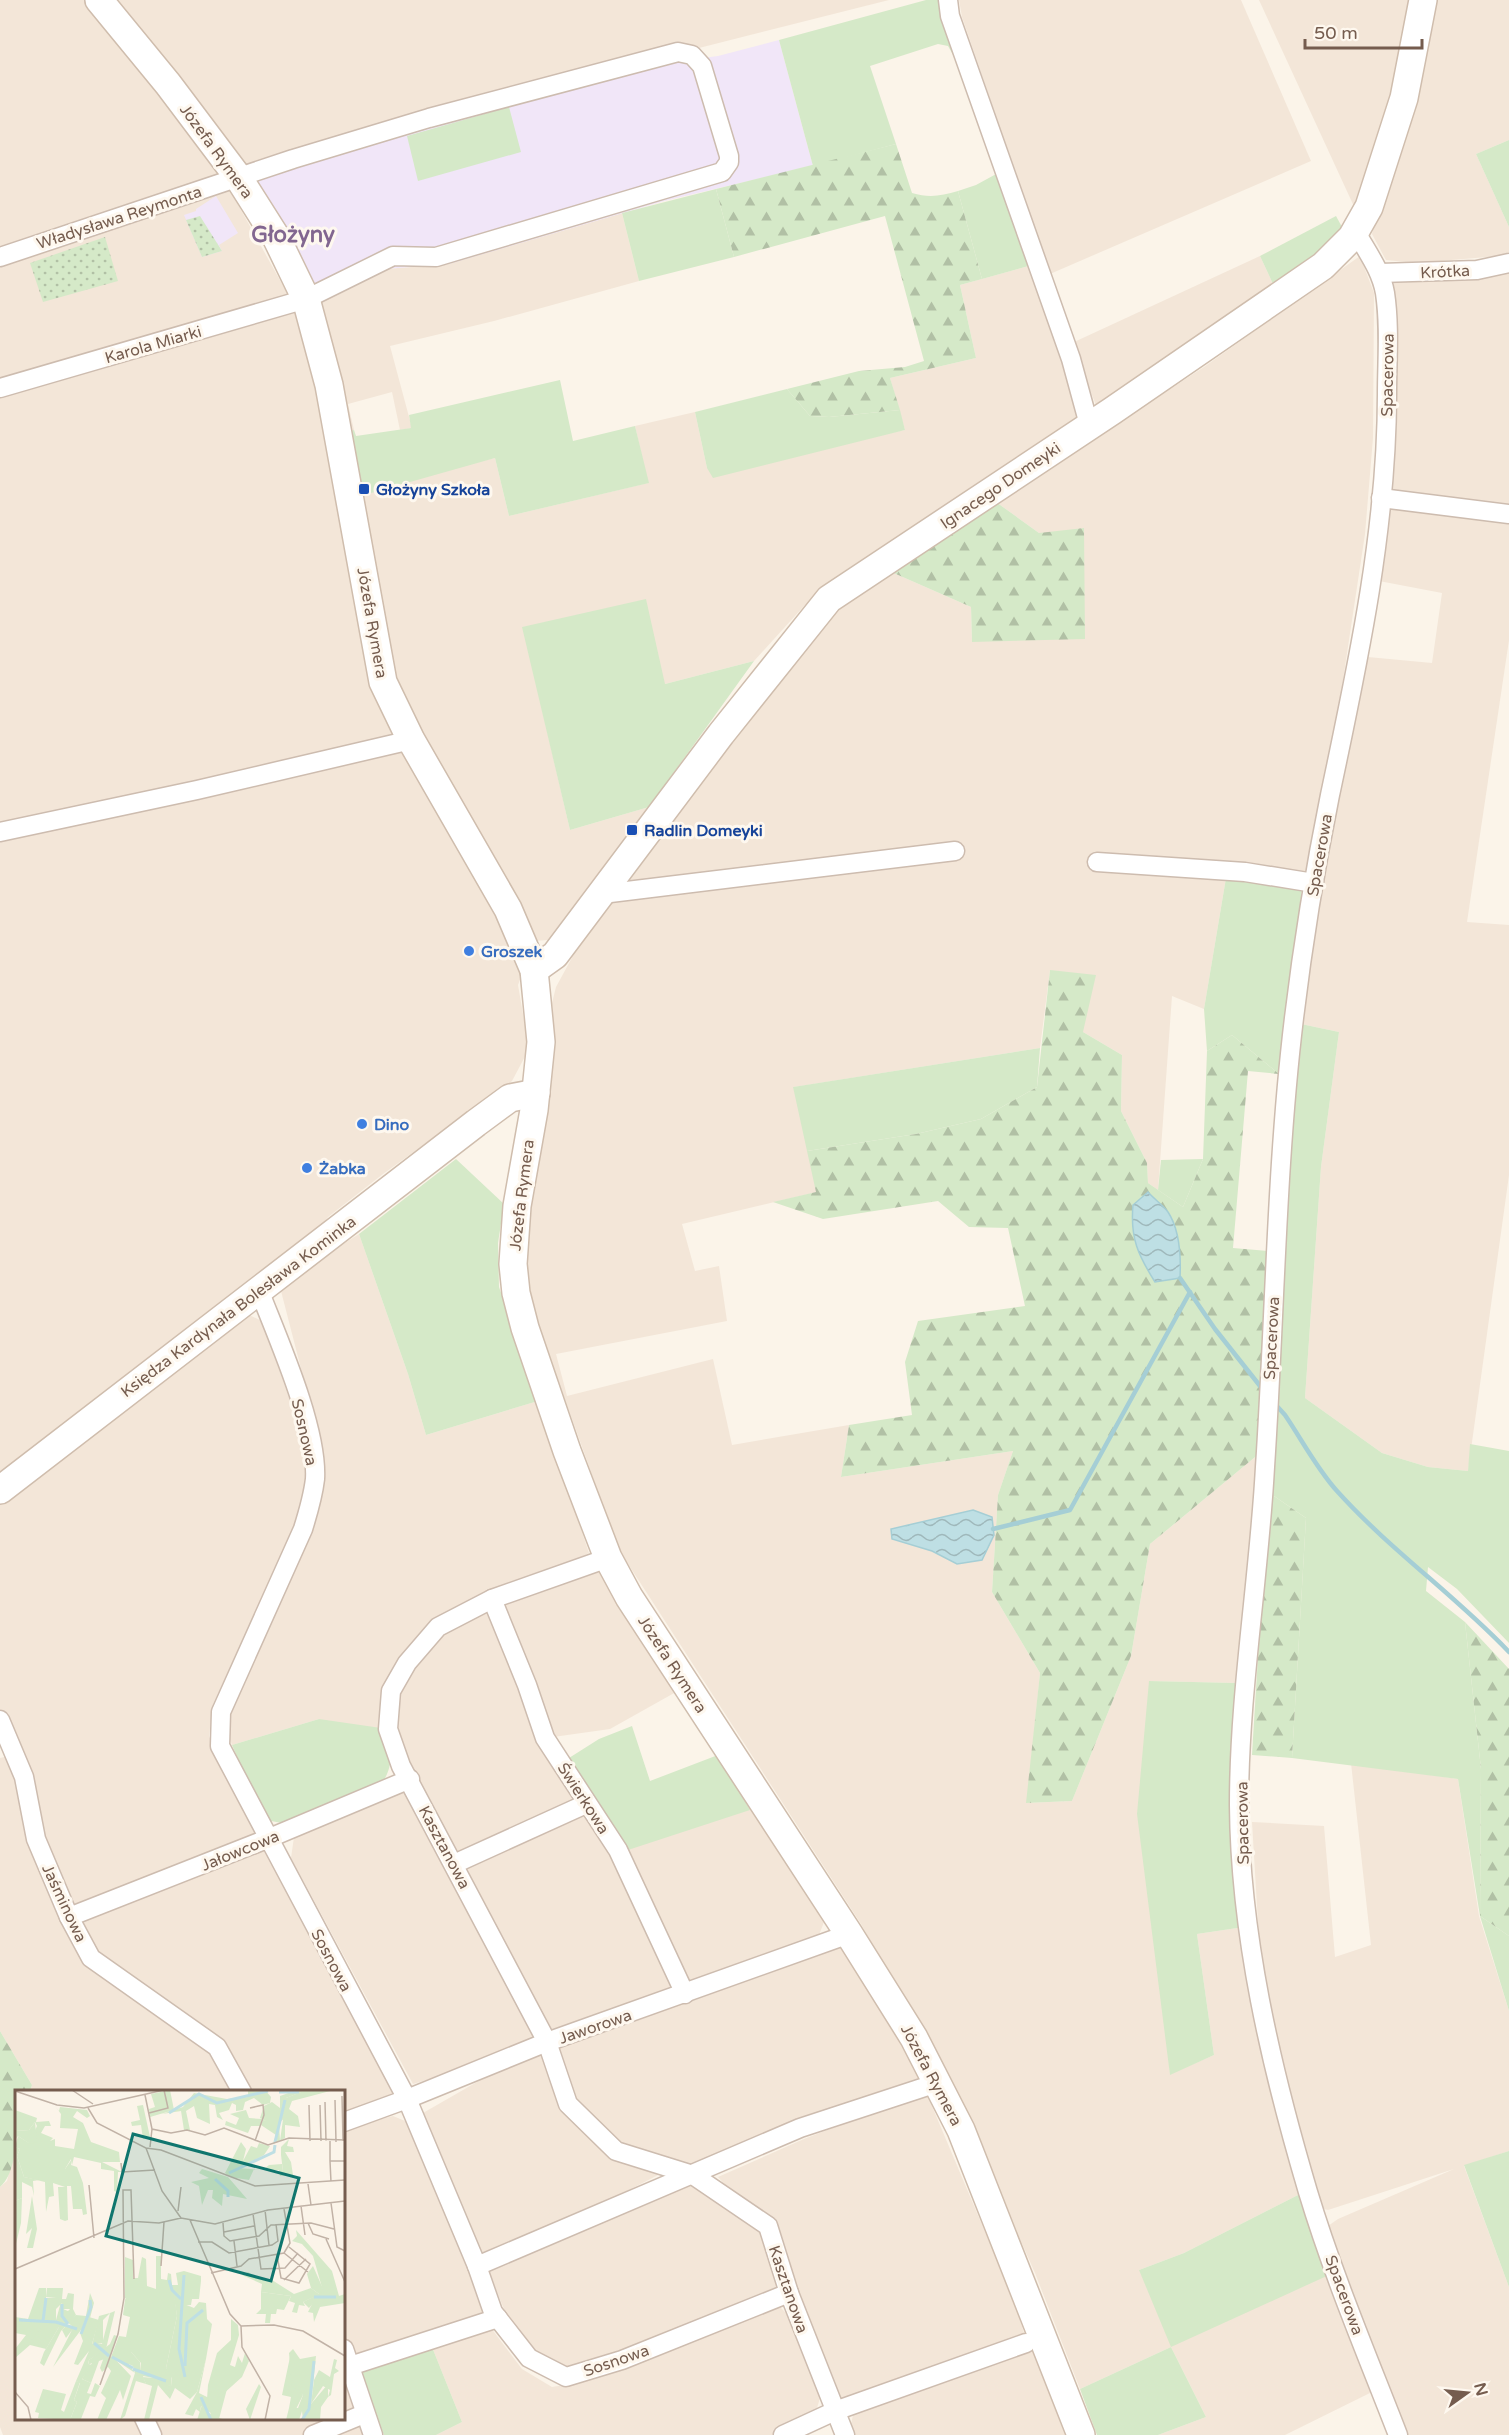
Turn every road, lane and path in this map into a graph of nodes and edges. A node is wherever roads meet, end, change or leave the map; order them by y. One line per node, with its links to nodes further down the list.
1 (99, 0): 4 (street, Józefa Rymera)
2 (948, 0): 11 (street)
3 (1423, 0): 5 (street, Ignacego Domeyki)
4 (238, 177): 6 (street, Władysława Reymonta); 9 (street, Józefa Rymera); 9 (street, Władysława Reymonta)
5 (1356, 232): 8 (street, Spacerowa); 11 (street, Ignacego Domeyki)
6 (0, 257)
7 (1509, 263): 8 (street, Krótka)
8 (1380, 273): 12 (street, Spacerowa)
9 (306, 299): 10 (street, Karola Miarki); 14 (street, Józefa Rymera)
10 (0, 388)
11 (1089, 426): 19 (street, Ignacego Domeyki)
12 (1381, 498): 13 (street); 18 (street, Spacerowa)
13 (1509, 514)
14 (411, 740): 15 (street); 20 (street, Józefa Rymera)
15 (0, 832)
16 (955, 851): 19 (street)
17 (1096, 862): 18 (street)
18 (1314, 883): 57 (street, Spacerowa)
19 (603, 894): 20 (street, Ignacego Domeyki)
20 (534, 970): 21 (street, Józefa Rymera)
21 (536, 1093): 22 (street, Księdza Kardynała Bolesława Kominka); 23 (street, Józefa Rymera)
22 (476, 1122): 23 (street); 24 (street, Księdza Kardynała Bolesława Kominka)
23 (530, 1128): 26 (street, Józefa Rymera)
24 (259, 1290): 25 (street, Księdza Kardynała Bolesława Kominka); 31 (street, Sosnowa)
25 (0, 1490)
26 (608, 1558): 27 (street, Kasztanowa); 34 (street, Józefa Rymera)
27 (492, 1599): 29 (street, Kasztanowa); 30 (street, Świerkowa)
28 (0, 1720): 33 (street, Jaśminowa)
29 (410, 1779): 31 (street, Jałowcowa); 32 (street, Kasztanowa)
30 (586, 1804): 32 (street); 35 (street, Świerkowa)
31 (267, 1839): 33 (street, Jałowcowa); 39 (street, Sosnowa)
32 (454, 1863): 36 (street, Kasztanowa)
33 (69, 1917): 38 (street, Jaśminowa)
34 (849, 1934): 35 (street, Jaworowa); 37 (street, Józefa Rymera)
35 (684, 1994): 36 (street, Jaworowa)
36 (547, 2043): 39 (street, Jaworowa); 41 (street, Kasztanowa)
37 (937, 2083): 41 (street); 56 (street, Józefa Rymera)
38 (241, 2090)
39 (406, 2099): 40 (street, Jaworowa); 42 (street, Sosnowa)
40 (345, 2122)
41 (693, 2175): 42 (street); 43 (street, Kasztanowa)
42 (477, 2266): 44 (street, Sosnowa)
43 (789, 2293): 44 (street, Sosnowa); 48 (street, Kasztanowa)
44 (498, 2318): 47 (street)
45 (1026, 2343): 48 (street)
46 (345, 2352): 47 (street)
47 (350, 2367): 49 (street)
48 (835, 2411): 54 (street); 55 (street, Kasztanowa)
49 (364, 2414): 52 (street); 53 (street)
50 (145, 2420): 51 (street)
51 (152, 2435)
52 (314, 2435)
53 (373, 2435)
54 (783, 2435)
55 (845, 2435)
56 (1080, 2435)
57 (1398, 2435)

